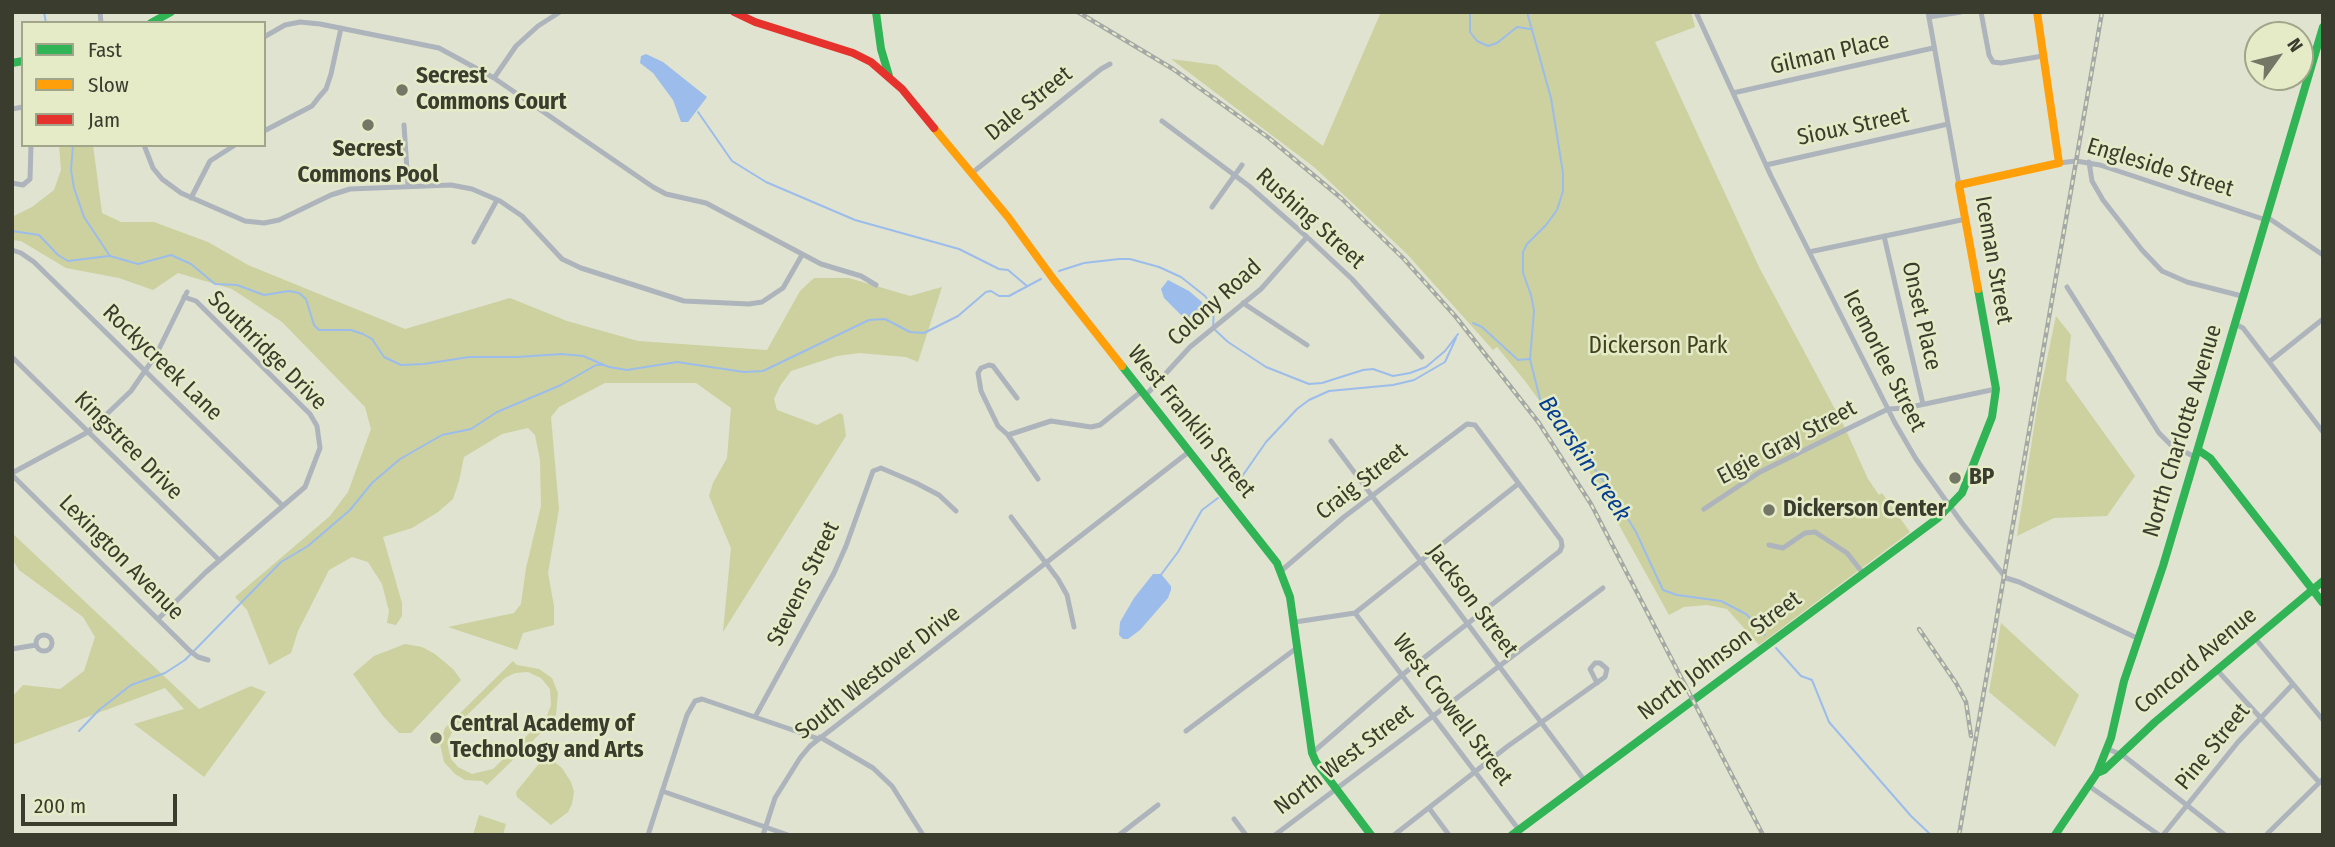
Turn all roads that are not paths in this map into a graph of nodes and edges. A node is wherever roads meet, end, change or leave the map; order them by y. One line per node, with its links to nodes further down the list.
1 (171, 12): 10 (main road)
2 (560, 12): 18 (street)
3 (876, 12): 17 (main road)
4 (1696, 12): 19 (street, Icemorlee Street)
5 (1961, 12): 9 (street)
6 (1980, 12): 15 (street)
7 (2037, 12): 15 (main road)
8 (735, 13): 17 (main road)
9 (1928, 15): 14 (street, Iceman Street)
10 (155, 21)
11 (2323, 27): 39 (main road, North Charlotte Avenue)
12 (341, 28): 13 (street); 18 (street); 23 (street)
13 (266, 36)
14 (1934, 48): 19 (street, Gilman Place); 21 (street, Iceman Street)
15 (2043, 56): 28 (main road)
16 (1110, 64): 31 (street, Dale Street)
17 (889, 76): 31 (main road, West Franklin Street)
18 (494, 78): 47 (street)
19 (1733, 93): 30 (street, Icemorlee Street)
20 (1162, 121): 32 (street, Rushing Street)
21 (1948, 124): 30 (street, Sioux Street); 35 (street, Iceman Street)
22 (404, 125): 34 (street)
23 (266, 130)
24 (31, 147): 33 (street)
25 (145, 147): 36 (street)
26 (231, 147): 36 (street)
27 (2089, 162): 28 (street, Engleside Street); 39 (street, Engleside Street); 50 (street)
28 (2059, 163): 35 (main road, Engleside Street)
29 (1242, 165): 32 (street)
30 (1766, 165): 45 (street, Icemorlee Street)
31 (972, 173): 60 (main road, West Franklin Street)
32 (1235, 175): 38 (street); 41 (street, Rushing Street)
33 (12, 183)
34 (408, 185): 36 (street); 37 (street)
35 (1959, 185): 40 (main road, Iceman Street)
36 (191, 198)
37 (497, 200): 43 (street); 47 (street)
38 (1212, 206)
39 (2267, 218): 46 (street, Engleside Street); 50 (main road, North Charlotte Avenue)
40 (1966, 219): 42 (street); 59 (main road, Iceman Street)
41 (1307, 236): 51 (street, Colony Road); 56 (street, Rushing Street)
42 (1884, 236): 45 (street); 62 (street, Onset Place)
43 (474, 242)
44 (12, 250): 58 (street, Rockycreek Lane)
45 (1810, 252): 63 (street, Icemorlee Street)
46 (2323, 254)
47 (802, 255): 48 (street)
48 (876, 285)
49 (2067, 287): 71 (street)
50 (2242, 296): 53 (main road, North Charlotte Avenue)
51 (1243, 303): 54 (street); 60 (street, Colony Road)
52 (2323, 319): 57 (street)
53 (2235, 324): 57 (street); 71 (main road, North Charlotte Avenue)
54 (1307, 345)
55 (12, 357): 66 (street, Kingstree Drive)
56 (1422, 357)
57 (2269, 362): 65 (street)
58 (145, 371): 66 (street); 76 (street, Rockycreek Lane); 76 (street, Southridge Drive)
59 (1996, 389): 62 (street, Elgie Gray Street); 77 (main road, Iceman Street)
60 (1144, 393): 68 (street, Colony Road); 70 (main road, West Franklin Street)
61 (1017, 398): 68 (street)
62 (1923, 404): 63 (street, Elgie Gray Street)
63 (1888, 409): 77 (street, Icemorlee Street); 78 (street, Elgie Gray Street)
64 (2323, 417): 65 (street)
65 (2316, 422): 67 (street)
66 (89, 432): 72 (street); 82 (street, Kingstree Drive)
67 (2323, 432)
68 (1008, 435): 73 (street)
69 (1331, 441): 75 (street, Jackson Street)
70 (1190, 451): 84 (street, South Westover Drive); 85 (main road, West Franklin Street)
71 (2197, 454): 89 (main road); 97 (main road, North Charlotte Avenue)
72 (12, 474): 92 (street, Lexington Avenue)
73 (1038, 479)
74 (1518, 484): 75 (street, Craig Street); 83 (street); 94 (street)
75 (1372, 496): 83 (street, Jackson Street); 85 (street, Craig Street)
76 (283, 506): 82 (street, Southridge Drive)
77 (1950, 507): 86 (main road, North Johnson Street); 97 (street, Icemorlee Street)
78 (1704, 509)
79 (956, 511): 108 (street, Stevens Street)
80 (1010, 517): 84 (street)
81 (1769, 545): 86 (street)
82 (219, 561): 92 (street, Southridge Drive)
83 (1420, 561): 91 (street); 94 (street, Jackson Street)
84 (1047, 564): 95 (street); 113 (street, South Westover Drive)
85 (1281, 571): 93 (main road, West Franklin Street)
86 (1863, 573): 118 (main road, North Johnson Street)
87 (2323, 581): 89 (main road, Concord Avenue)
88 (1603, 588): 102 (street, North West Street)
89 (2311, 589): 90 (main road); 96 (main road, Concord Avenue)
90 (2323, 603)
91 (1355, 613): 93 (street); 104 (street, West Crowell Street)
92 (158, 620): 101 (street, Lexington Avenue)
93 (1294, 622): 99 (main road, West Franklin Street)
94 (1467, 626): 102 (street, Jackson Street); 104 (street)
95 (1074, 627)
96 (2254, 637): 103 (main road, Concord Avenue); 106 (street)
97 (2139, 639): 114 (main road, North Charlotte Avenue)
98 (36, 645): 100 (street)
99 (1298, 647): 112 (street); 115 (main road, West Franklin Street)
100 (12, 649)
101 (208, 660)
102 (1499, 666): 107 (street, North West Street); 111 (street, Jackson Street)
103 (2217, 670): 109 (street); 114 (main road, Concord Avenue)
104 (1402, 675): 107 (street, West Crowell Street); 115 (street)
105 (1597, 682): 111 (street)
106 (2293, 684): 109 (street, Pine Street); 110 (street)
107 (1433, 715): 116 (street, West Crowell Street); 121 (street, North West Street)
108 (755, 717): 113 (street); 122 (street)
109 (2260, 718): 119 (street); 124 (street, Pine Street)
110 (2323, 720)
111 (1542, 722): 116 (street); 118 (street, Jackson Street)
112 (1186, 731)
113 (819, 738): 127 (street, South Westover Drive); 132 (street)
114 (2111, 750): 117 (main road); 117 (main road, Concord Avenue); 124 (street)
115 (1312, 753): 121 (main road, West Franklin Street)
116 (1475, 772): 125 (street); 128 (street, West Crowell Street)
117 (2097, 773): 120 (main road)
118 (1586, 781): 128 (main road, North Johnson Street)
119 (2321, 781): 142 (street)
120 (2089, 786): 139 (main road); 140 (street, Pine Street)
121 (1336, 788): 135 (street, North West Street); 136 (main road, West Franklin Street)
122 (662, 791): 127 (street); 129 (street)
123 (1158, 805): 133 (street)
124 (2187, 807): 140 (street, Pine Street); 141 (street)
125 (1429, 808): 137 (street); 138 (street)
126 (1234, 818): 134 (street)
127 (766, 826): 130 (street, South Westover Drive); 131 (street)
128 (1520, 832)
129 (648, 835)
130 (763, 835)
131 (788, 835)
132 (923, 835)
133 (1119, 835)
134 (1246, 835)
135 (1275, 835)
136 (1371, 835)
137 (1394, 835)
138 (1449, 835)
139 (2054, 835)
140 (2161, 835)
141 (2225, 835)
142 (2266, 835)

